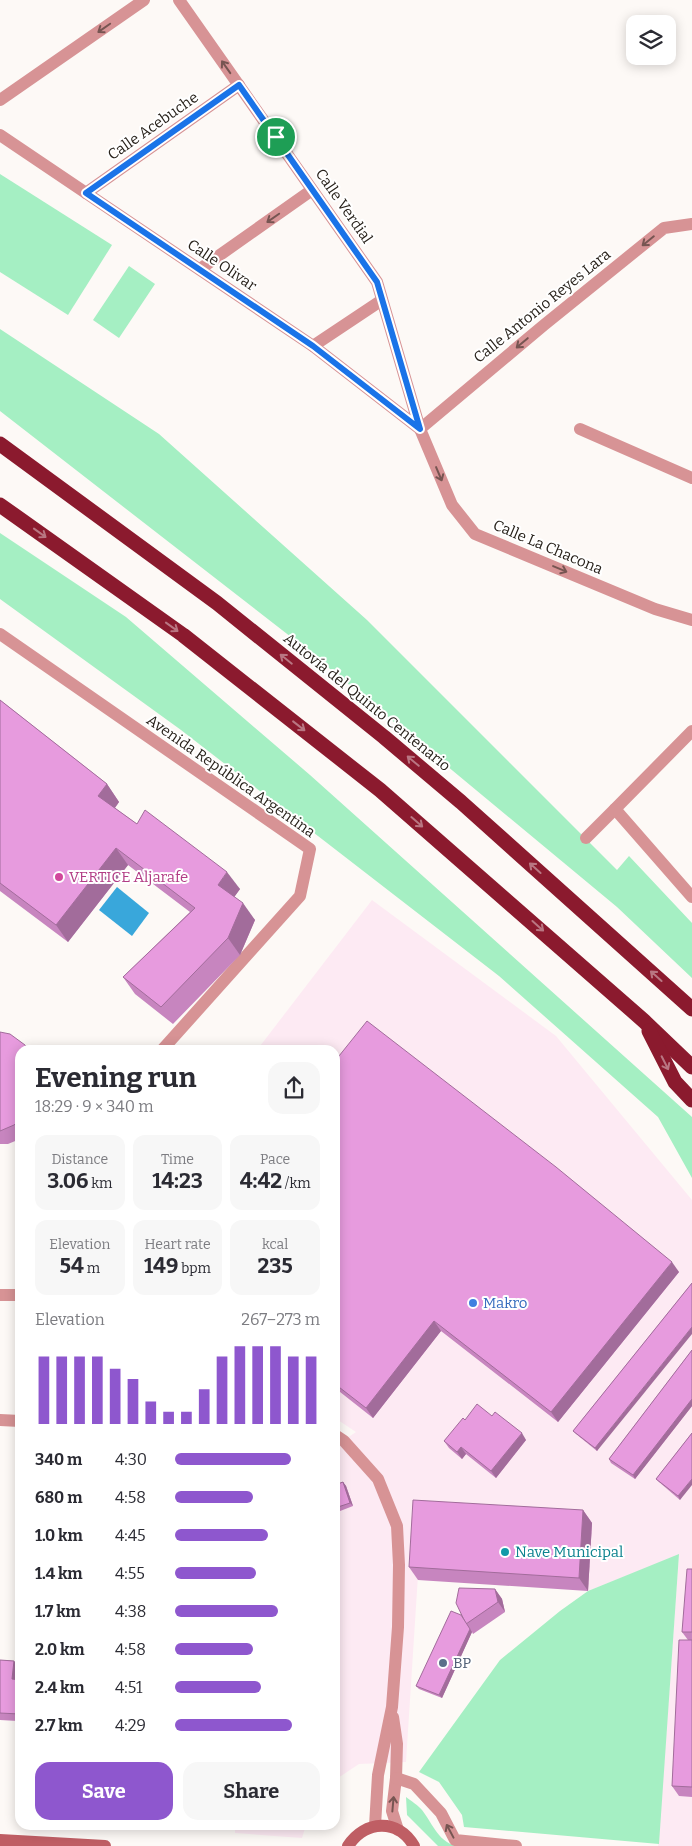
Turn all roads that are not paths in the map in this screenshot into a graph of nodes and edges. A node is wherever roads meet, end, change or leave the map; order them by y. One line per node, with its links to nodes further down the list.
1 (144, 0): 4 (street, one-way to 4)
2 (179, 0): 3 (street, Calle Verdial, one-way to 2)
3 (239, 85): 6 (street, Calle Verdial); 7 (street, Calle Acebuche)
4 (0, 100)
5 (0, 135): 7 (street, Calle Olivar)
6 (312, 190): 9 (street, one-way to 9); 10 (street, Calle Verdial)
7 (86, 193): 9 (street, Calle Olivar)
8 (692, 224): 12 (street, Calle Antonio Reyes Lara, one-way to 12)
9 (200, 269): 11 (street, Calle Olivar)
10 (382, 300): 11 (street); 12 (street, Calle Verdial)
11 (313, 346): 12 (street, Calle Olivar)
12 (420, 429): 17 (street, Calle La Chacona, one-way to 17)
13 (580, 429): 15 (street)
14 (0, 444): 23 (highway, Autovía del Quinto Centenario, one-way to 14)
15 (692, 478)
16 (0, 505): 24 (highway, one-way to 24)
17 (692, 620)
18 (0, 634): 25 (street, Avenida República Argentina)
19 (692, 730): 20 (street)
20 (614, 809): 21 (street); 22 (street)
21 (586, 838)
22 (692, 897)
23 (692, 1009)
24 (644, 1020): 26 (highway); 27 (highway, one-way to 27)
25 (166, 1045)
26 (692, 1067)
27 (692, 1100)
28 (0, 1295): 29 (street)
29 (15, 1295)
30 (0, 1420): 31 (street)
31 (15, 1420)
32 (340, 1438): 33 (street)
33 (392, 1707): 34 (street); 35 (street)
34 (396, 1778): 36 (street, one-way to 34); 41 (street, one-way to 34)
35 (375, 1826): 36 (main road); 39 (main road)
36 (398, 1830): 40 (main road)
37 (0, 1840): 38 (main road)
38 (105, 1846)
39 (348, 1846)
40 (414, 1846)
41 (516, 1846)

